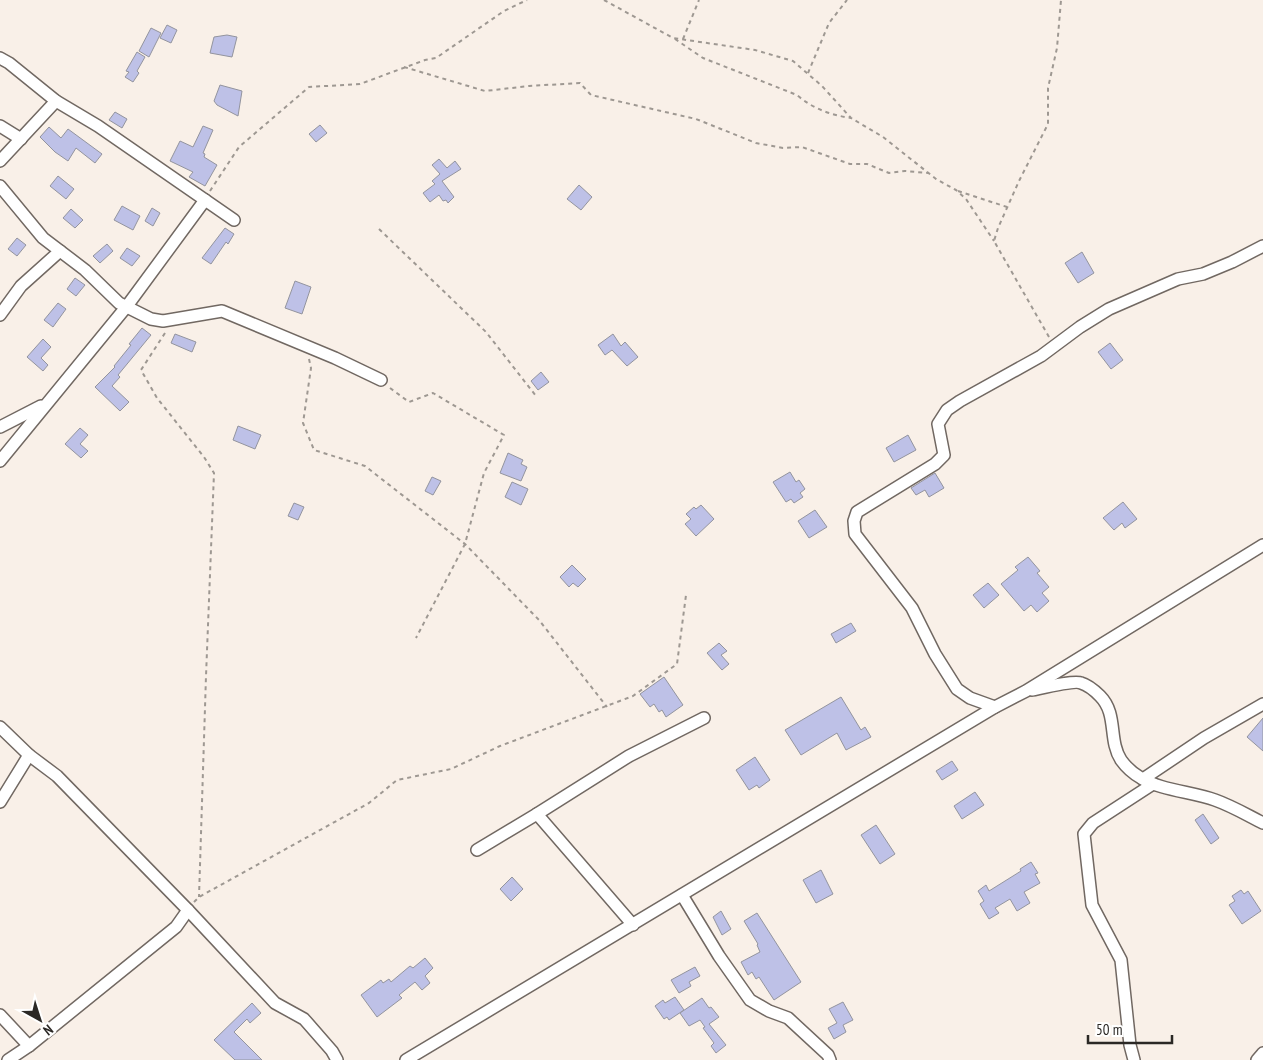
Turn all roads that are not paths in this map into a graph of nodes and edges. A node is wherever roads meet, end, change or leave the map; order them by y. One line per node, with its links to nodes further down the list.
1 (0, 58): 2 (street)
2 (56, 101): 4 (street); 7 (street)
3 (0, 126): 4 (street)
4 (21, 139): 5 (street)
5 (0, 161)
6 (0, 186): 10 (street)
7 (205, 200): 8 (street); 11 (street)
8 (234, 220)
9 (1263, 246): 20 (street)
10 (60, 251): 11 (street); 12 (street)
11 (127, 306): 13 (street); 14 (street)
12 (0, 315)
13 (381, 380)
14 (46, 403): 15 (street); 16 (street)
15 (0, 427)
16 (0, 461)
17 (1263, 545): 18 (street)
18 (1026, 691): 20 (street); 24 (street)
19 (1263, 704): 24 (street)
20 (995, 707): 29 (street)
21 (704, 718): 26 (street)
22 (0, 727): 23 (street)
23 (29, 755): 25 (street); 30 (street)
24 (1148, 782): 27 (street); 39 (street)
25 (0, 802)
26 (536, 814): 28 (street); 31 (street)
27 (1263, 824)
28 (477, 850)
29 (682, 895): 31 (street); 38 (street)
30 (188, 910): 33 (street); 36 (street)
31 (633, 925): 37 (street)
32 (0, 1015): 33 (street)
33 (29, 1046): 35 (street)
34 (1263, 1053): 40 (street)
35 (8, 1060)
36 (337, 1060)
37 (406, 1060)
38 (830, 1060)
39 (1134, 1060)
40 (1257, 1060)

